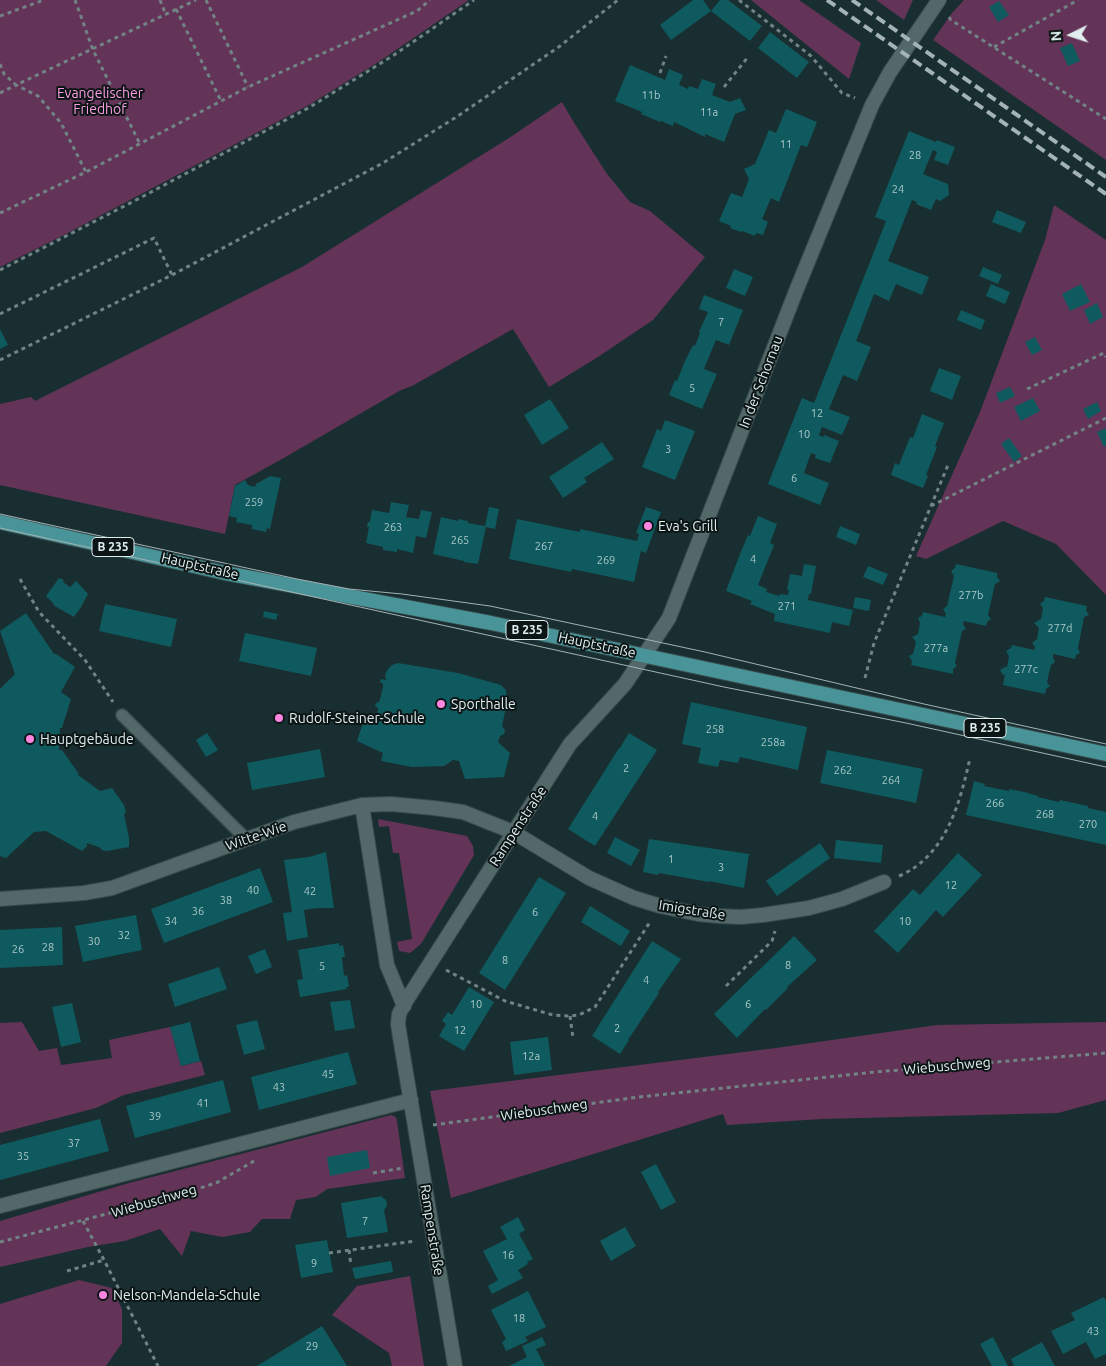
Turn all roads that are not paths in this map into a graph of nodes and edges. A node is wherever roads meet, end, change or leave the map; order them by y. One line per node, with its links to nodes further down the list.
1 (938, 1): 3 (street, In der Schornau)
2 (0, 522): 3 (main road, Hauptstraße / B 235)
3 (645, 656): 5 (main road, Hauptstraße / B 235); 7 (street, Rampenstraße)
4 (122, 716): 8 (lane)
5 (1106, 754)
6 (362, 805): 7 (street, Witte-Wie); 8 (street, Witte-Wie); 11 (street)
7 (513, 832): 9 (street, Imigstraße); 11 (street, Rampenstraße)
8 (246, 839): 10 (street, Witte-Wie)
9 (884, 882)
10 (0, 900)
11 (404, 1006): 12 (street, Rampenstraße)
12 (410, 1100): 13 (street); 14 (street, Rampenstraße)
13 (0, 1206)
14 (455, 1366)

